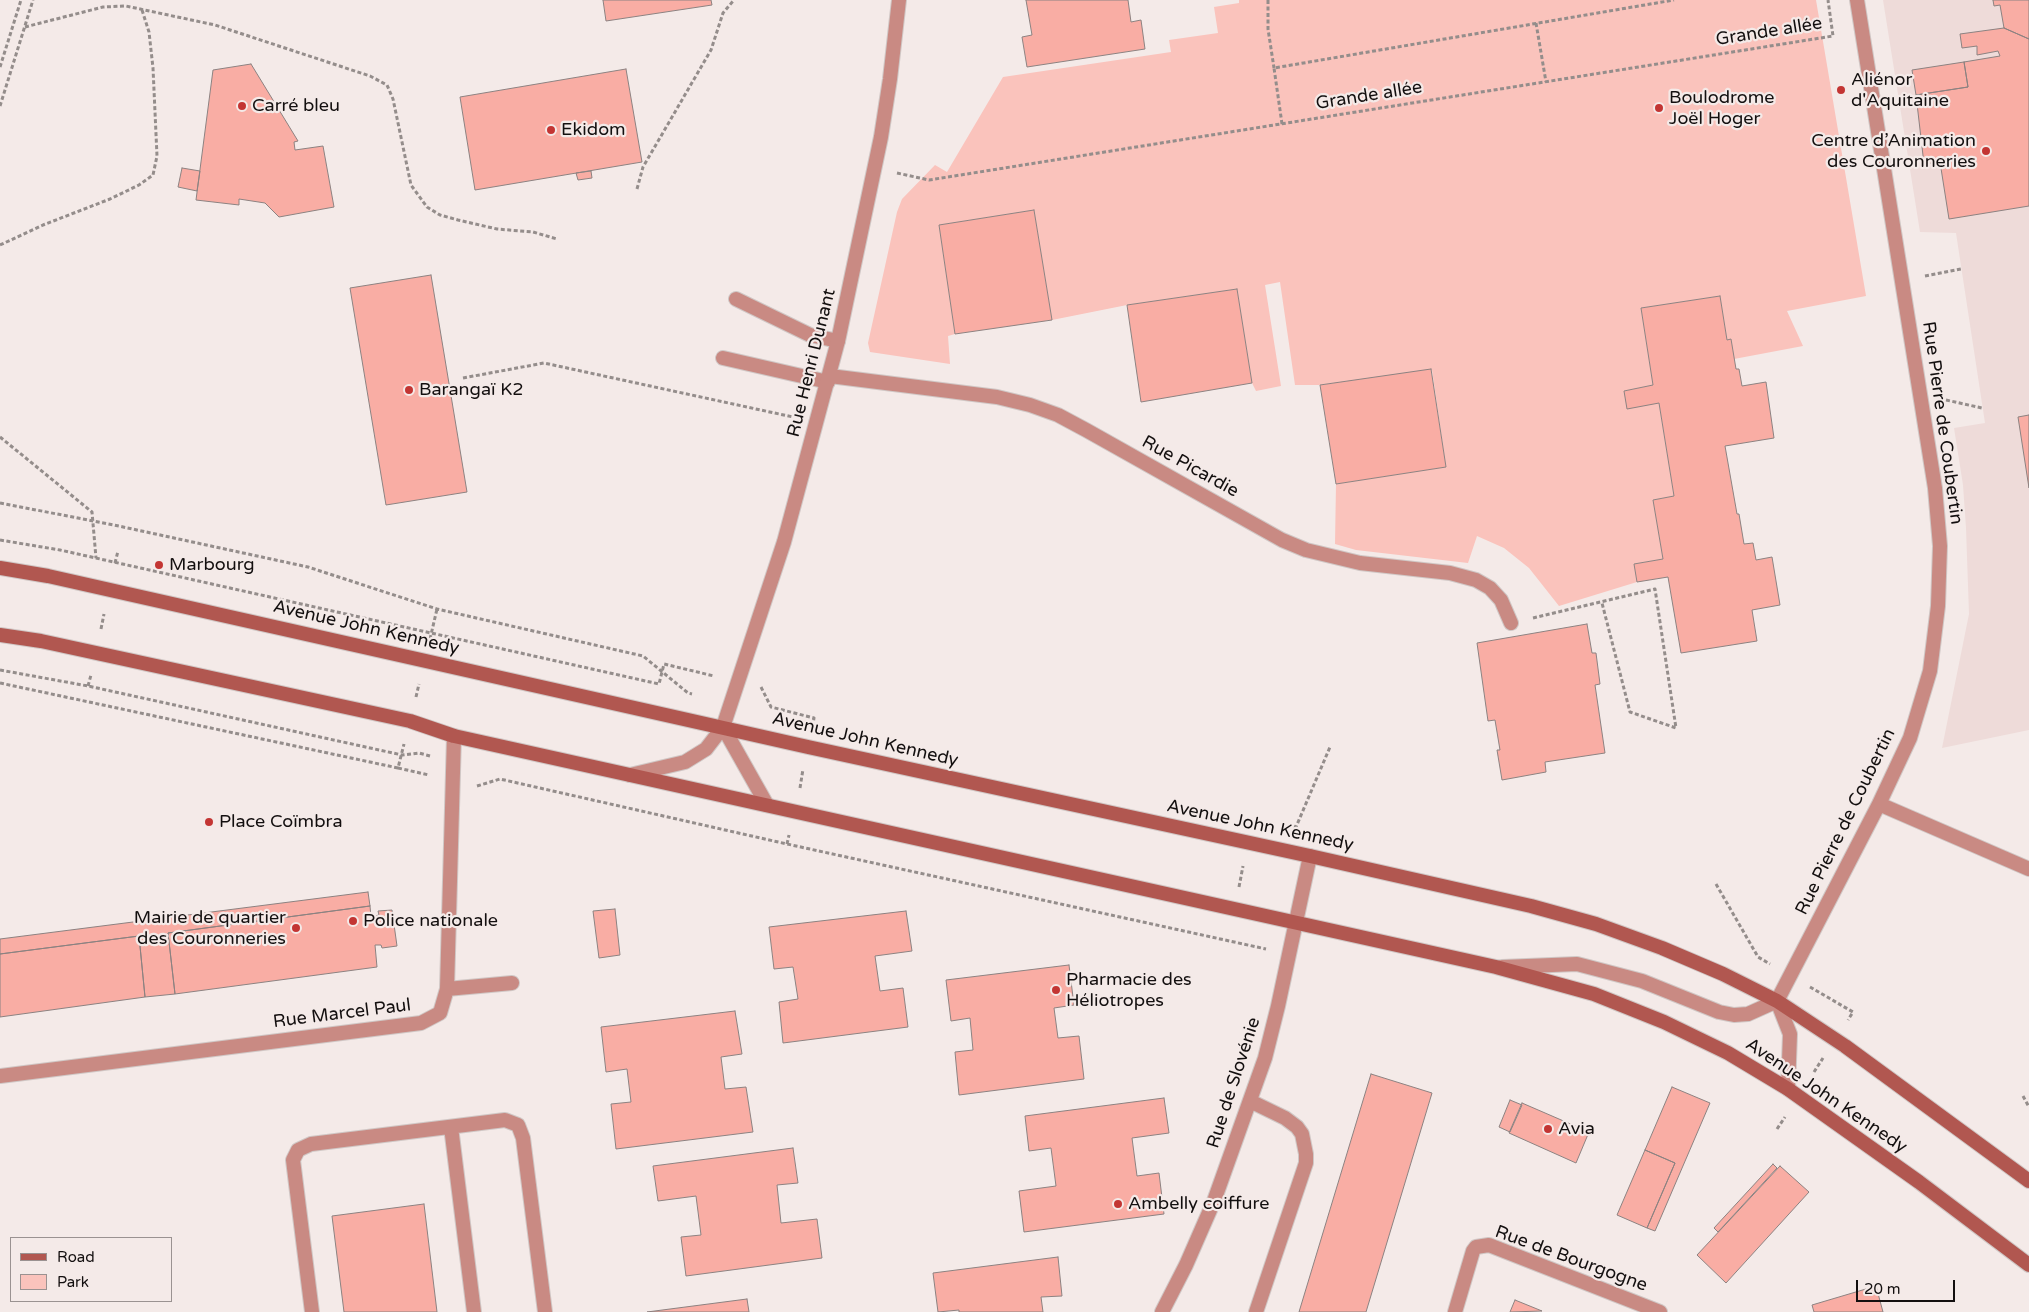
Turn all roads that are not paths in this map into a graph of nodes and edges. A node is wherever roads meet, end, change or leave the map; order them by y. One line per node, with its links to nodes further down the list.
1 (899, 0): 4 (street, Rue Henri Dunant)
2 (1857, 0): 13 (street, Rue Pierre de Coubertin)
3 (736, 299): 4 (street)
4 (838, 341): 6 (street, Rue Henri Dunant)
5 (723, 358): 6 (street, Rue Picardie)
6 (829, 379): 8 (street, Rue Picardie); 10 (street, Rue Henri Dunant)
7 (0, 568): 10 (main road, Avenue John Kennedy)
8 (1511, 623)
9 (0, 635): 11 (main road, Avenue John Kennedy)
10 (723, 727): 12 (street, Avenue John Kennedy); 14 (street); 15 (main road, Avenue John Kennedy)
11 (454, 736): 12 (main road, Avenue John Kennedy); 20 (street, Rue Marcel Paul)
12 (630, 775): 14 (main road, Avenue John Kennedy)
13 (1879, 804): 16 (street); 21 (street, Rue Pierre de Coubertin)
14 (767, 805): 17 (main road, Avenue John Kennedy)
15 (1310, 856): 17 (street, Rue de Slovénie); 21 (main road, Avenue John Kennedy)
16 (2029, 868)
17 (1296, 922): 18 (main road, Avenue John Kennedy); 24 (street, Rue de Slovénie)
18 (1496, 967): 21 (street, Avenue John Kennedy); 23 (main road, Avenue John Kennedy)
19 (512, 983): 20 (street)
20 (447, 990): 22 (street, Rue Marcel Paul)
21 (1777, 1001): 23 (street); 26 (main road, Avenue John Kennedy)
22 (0, 1076)
23 (1788, 1089): 27 (main road, Avenue John Kennedy)
24 (1250, 1101): 31 (street, Rue de Slovénie); 32 (street)
25 (452, 1127): 28 (street); 29 (street); 30 (street)
26 (2029, 1182)
27 (2029, 1265)
28 (312, 1312)
29 (474, 1312)
30 (545, 1312)
31 (1162, 1312)
32 (1256, 1312)
33 (1455, 1312): 34 (street, Rue de Bourgogne)
34 (1660, 1312)

